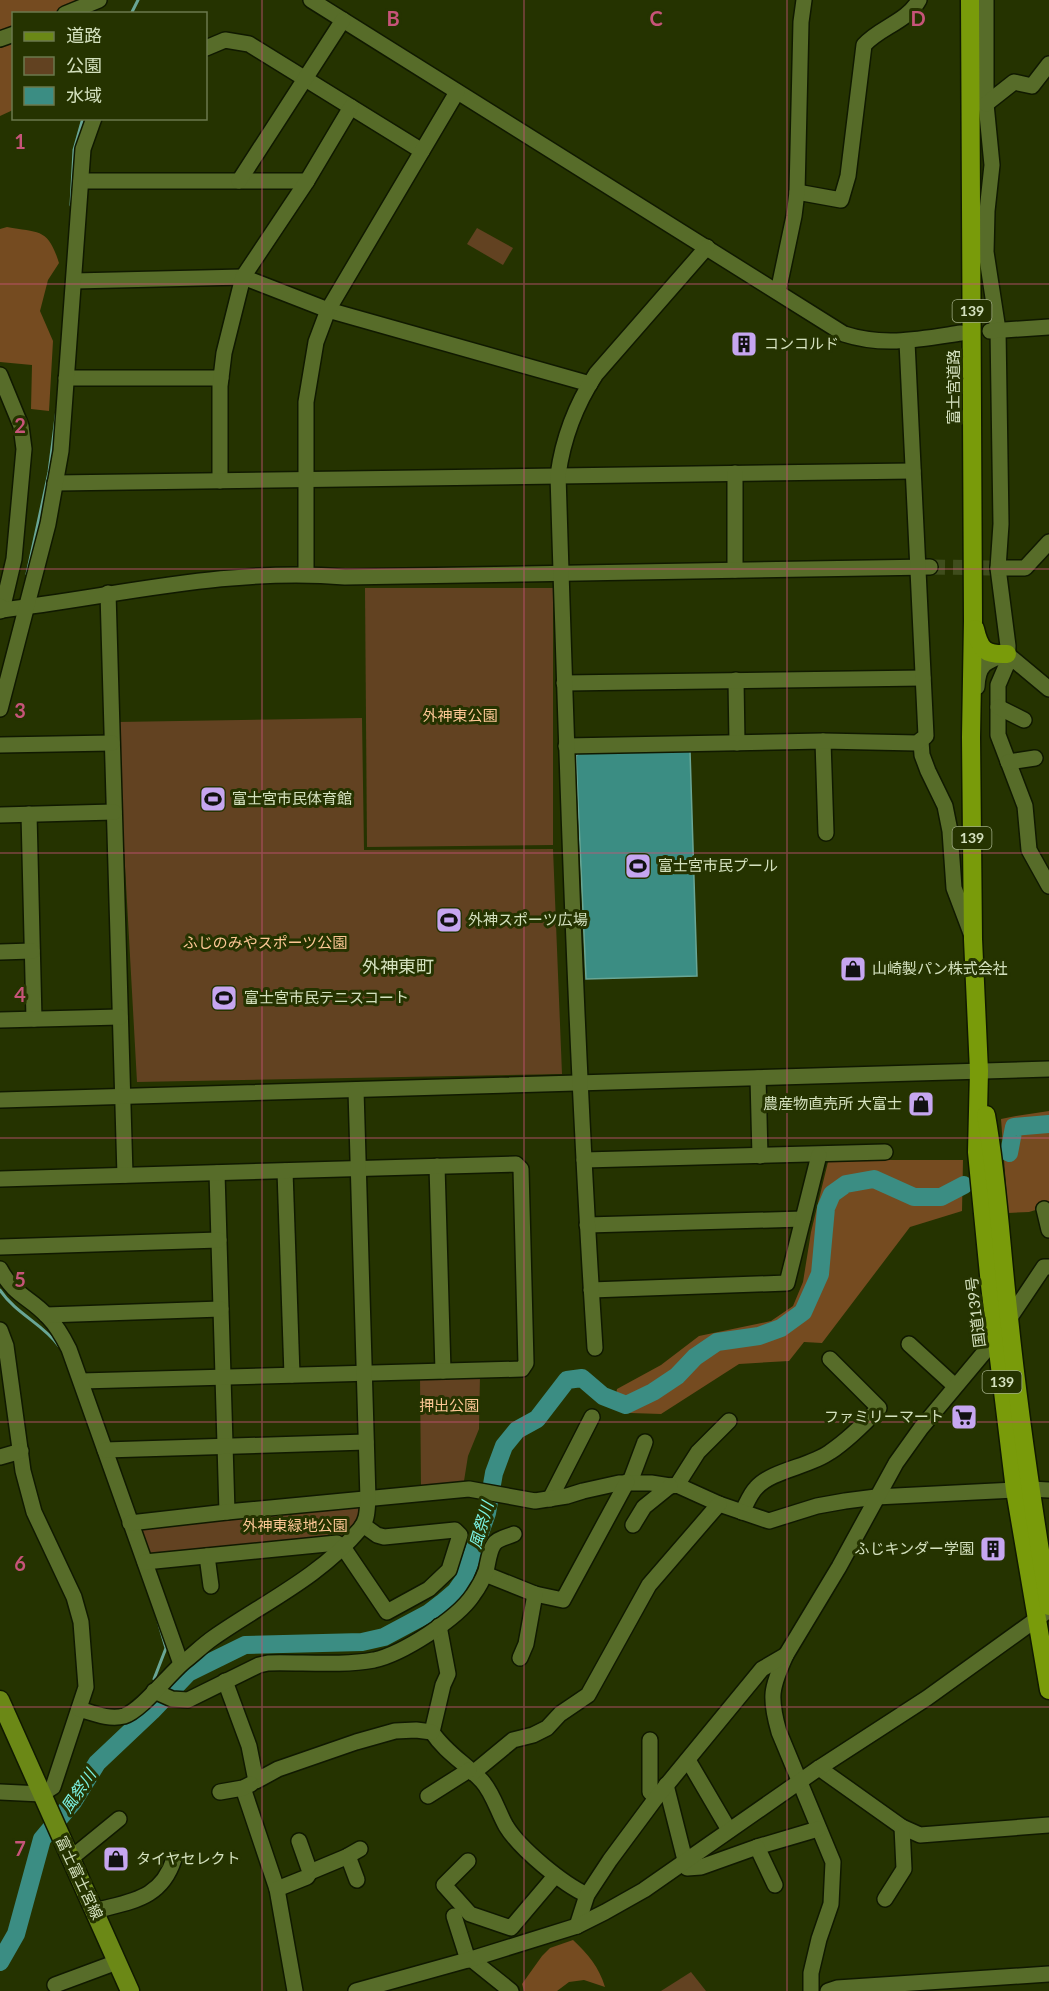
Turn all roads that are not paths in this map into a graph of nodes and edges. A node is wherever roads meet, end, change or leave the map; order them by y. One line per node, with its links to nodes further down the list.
1 (99, 0): 7 (street)
2 (311, 0): 8 (street)
3 (804, 0): 20 (street)
4 (919, 0): 20 (street)
5 (970, 0): 49 (highway, 富士宮道路 / 139)
6 (986, 0): 13 (street)
7 (70, 12)
8 (343, 20): 11 (street); 12 (street)
9 (207, 48): 11 (street)
10 (1049, 64): 13 (street)
11 (305, 79): 14 (street); 18 (street)
12 (457, 92): 16 (street); 21 (street)
13 (986, 104): 27 (street)
14 (351, 107): 16 (street); 19 (street)
15 (93, 120): 17 (street)
16 (422, 151): 25 (street)
17 (81, 181): 18 (street); 23 (street)
18 (239, 181): 19 (street)
19 (308, 181): 22 (street)
20 (797, 192): 24 (street)
21 (707, 247): 24 (street); 33 (street)
22 (243, 277): 23 (street); 25 (street); 32 (street)
23 (74, 281): 31 (street)
24 (778, 292): 29 (street)
25 (328, 310): 33 (street); 37 (street)
26 (1049, 327): 27 (street)
27 (994, 331): 42 (street)
28 (962, 333): 29 (street)
29 (907, 342): 34 (street)
30 (0, 375): 48 (street)
31 (66, 378): 32 (street); 39 (street)
32 (221, 378): 38 (street)
33 (590, 384): 36 (street)
34 (913, 471): 35 (street); 41 (street)
35 (735, 473): 36 (street); 43 (street)
36 (558, 475): 37 (street); 44 (street)
37 (306, 480): 38 (street); 45 (street)
38 (220, 481): 39 (street)
39 (55, 483): 47 (street)
40 (1049, 543): 42 (street)
41 (924, 567): 43 (street); 51 (street)
42 (998, 568): 50 (street)
43 (735, 570): 44 (street)
44 (561, 573): 45 (street); 53 (street)
45 (306, 574): 46 (street)
46 (108, 593): 47 (street); 61 (street)
47 (27, 607): 48 (street); 56 (street)
48 (1, 609)
49 (973, 621): 50 (highway); 58 (highway, 富士宮道路 / 139)
50 (1007, 654): 54 (street); 55 (street); 58 (street)
51 (923, 678): 52 (street); 60 (street)
52 (736, 680): 53 (street); 62 (street)
53 (564, 683): 64 (street)
54 (1049, 689)
55 (998, 707): 57 (street); 66 (street)
56 (0, 710)
57 (1024, 720)
58 (971, 737): 72 (highway, 国道139号 / 139)
59 (824, 741): 60 (street); 62 (street); 70 (street)
60 (921, 741): 72 (street)
61 (112, 743): 63 (street); 67 (street)
62 (737, 743): 64 (street)
63 (0, 746)
64 (566, 746): 81 (street)
65 (1035, 758): 66 (street)
66 (1008, 762): 71 (street)
67 (114, 812): 69 (street); 75 (street)
68 (0, 814): 69 (street)
69 (29, 814): 73 (street)
70 (826, 833)
71 (1049, 886)
72 (973, 939): 79 (highway, 国道139号 / 139)
73 (32, 951): 74 (street); 77 (street)
74 (0, 952)
75 (120, 1017): 77 (street); 83 (street)
76 (0, 1020): 77 (street)
77 (34, 1020)
78 (1049, 1070): 79 (street)
79 (979, 1071): 80 (street); 106 (highway, 国道139号 / 139); 108 (highway, 国道139号 / 139)
80 (758, 1078): 81 (street); 87 (street)
81 (580, 1083): 82 (street); 88 (street)
82 (356, 1090): 83 (street); 90 (street)
83 (123, 1096): 84 (street); 93 (street)
84 (0, 1100)
85 (885, 1152): 86 (street)
86 (819, 1155): 87 (street); 96 (street)
87 (760, 1156): 88 (street)
88 (584, 1160): 97 (street)
89 (437, 1166): 90 (street); 112 (street); 112 (street)
90 (358, 1168): 91 (street); 113 (street)
91 (285, 1171): 92 (street); 114 (street)
92 (217, 1173): 93 (street); 99 (street)
93 (125, 1175): 94 (street)
94 (0, 1179)
95 (1044, 1209): 98 (street)
96 (803, 1219): 97 (street); 103 (street)
97 (587, 1225): 103 (street)
98 (1049, 1230)
99 (219, 1240): 100 (street); 104 (street)
100 (0, 1247)
101 (1047, 1263): 106 (street)
102 (0, 1269): 105 (street)
103 (591, 1290): 110 (street)
104 (221, 1309): 105 (street); 115 (street)
105 (46, 1315): 116 (street)
106 (1009, 1319): 128 (highway, 国道139号 / 139)
107 (0, 1330): 124 (street)
108 (997, 1337): 117 (street); 128 (highway, 国道139号 / 139)
109 (909, 1344): 117 (street)
110 (595, 1348)
111 (830, 1359): 135 (street)
112 (443, 1371): 113 (street)
113 (364, 1374): 114 (street); 120 (street)
114 (292, 1375): 115 (street)
115 (223, 1377): 116 (street); 122 (street)
116 (81, 1381): 123 (street)
117 (955, 1386): 130 (street)
118 (592, 1417): 132 (street)
119 (729, 1421): 127 (street)
120 (366, 1442): 122 (street); 131 (street)
121 (645, 1442): 126 (street)
122 (225, 1446): 123 (street); 134 (street)
123 (105, 1450): 136 (street)
124 (21, 1451): 125 (street); 155 (street)
125 (0, 1457)
126 (628, 1482): 127 (street); 132 (street); 145 (street)
127 (674, 1485): 133 (street); 137 (street)
128 (1022, 1490): 129 (street); 130 (street); 146 (highway, 国道139号 / 139)
129 (1049, 1490)
130 (876, 1497): 135 (street); 148 (street)
131 (368, 1499): 132 (street); 134 (street); 138 (street)
132 (550, 1499)
133 (719, 1504): 135 (street); 160 (street)
134 (227, 1512): 136 (street)
135 (742, 1512)
136 (130, 1523): 142 (street)
137 (633, 1524)
138 (363, 1525): 140 (street); 140 (street)
139 (514, 1534): 143 (street)
140 (343, 1547): 141 (street); 150 (street)
141 (207, 1556): 142 (street); 144 (street)
142 (145, 1562): 150 (street)
143 (485, 1574): 145 (street); 147 (street)
144 (211, 1586)
145 (536, 1594): 149 (street)
146 (1045, 1612): 152 (highway, 国道139号 / 139); 159 (street)
147 (439, 1626): 151 (street); 156 (street)
148 (786, 1655): 158 (street); 161 (street)
149 (520, 1658)
150 (181, 1664): 153 (street)
151 (225, 1681): 153 (street); 162 (street)
152 (1049, 1690)
153 (155, 1691): 155 (street)
154 (0, 1700): 166 (main road, 富士富士宮線)
155 (79, 1709): 166 (street)
156 (432, 1732): 160 (street); 162 (street)
157 (650, 1740): 168 (street)
158 (688, 1760): 163 (street); 173 (street)
159 (819, 1768): 161 (street); 171 (street)
160 (471, 1771): 167 (street); 181 (street)
161 (799, 1782): 172 (street); 173 (street)
162 (249, 1785): 165 (street); 184 (street)
163 (666, 1785): 168 (street); 178 (street)
164 (0, 1792): 166 (street)
165 (220, 1792)
166 (42, 1794): 176 (main road, 富士富士宮線)
167 (428, 1796)
168 (656, 1798): 185 (street)
169 (119, 1819): 176 (street)
170 (1049, 1825): 171 (street)
171 (902, 1827): 186 (street)
172 (818, 1829): 175 (street); 198 (street)
173 (729, 1830): 178 (street)
174 (299, 1841): 180 (street)
175 (758, 1847): 178 (street); 183 (street)
176 (70, 1859): 187 (main road, 富士富士宮線)
177 (174, 1859): 187 (street)
178 (685, 1860): 189 (street)
179 (468, 1862): 181 (street)
180 (310, 1872): 182 (street); 184 (street)
181 (555, 1876): 185 (street)
182 (357, 1881)
183 (775, 1885)
184 (277, 1889): 195 (street)
185 (587, 1895): 189 (street)
186 (885, 1899)
187 (95, 1911): 191 (main road, 富士富士宮線)
188 (454, 1916): 190 (street)
189 (577, 1926): 190 (street)
190 (469, 1960): 196 (street); 197 (street)
191 (117, 1962): 193 (street); 194 (main road, 富士富士宮線)
192 (1049, 1974): 199 (street)
193 (56, 1985)
194 (130, 1991)
195 (295, 1991)
196 (356, 1991)
197 (511, 1991)
198 (811, 1991)
199 (828, 1991)

